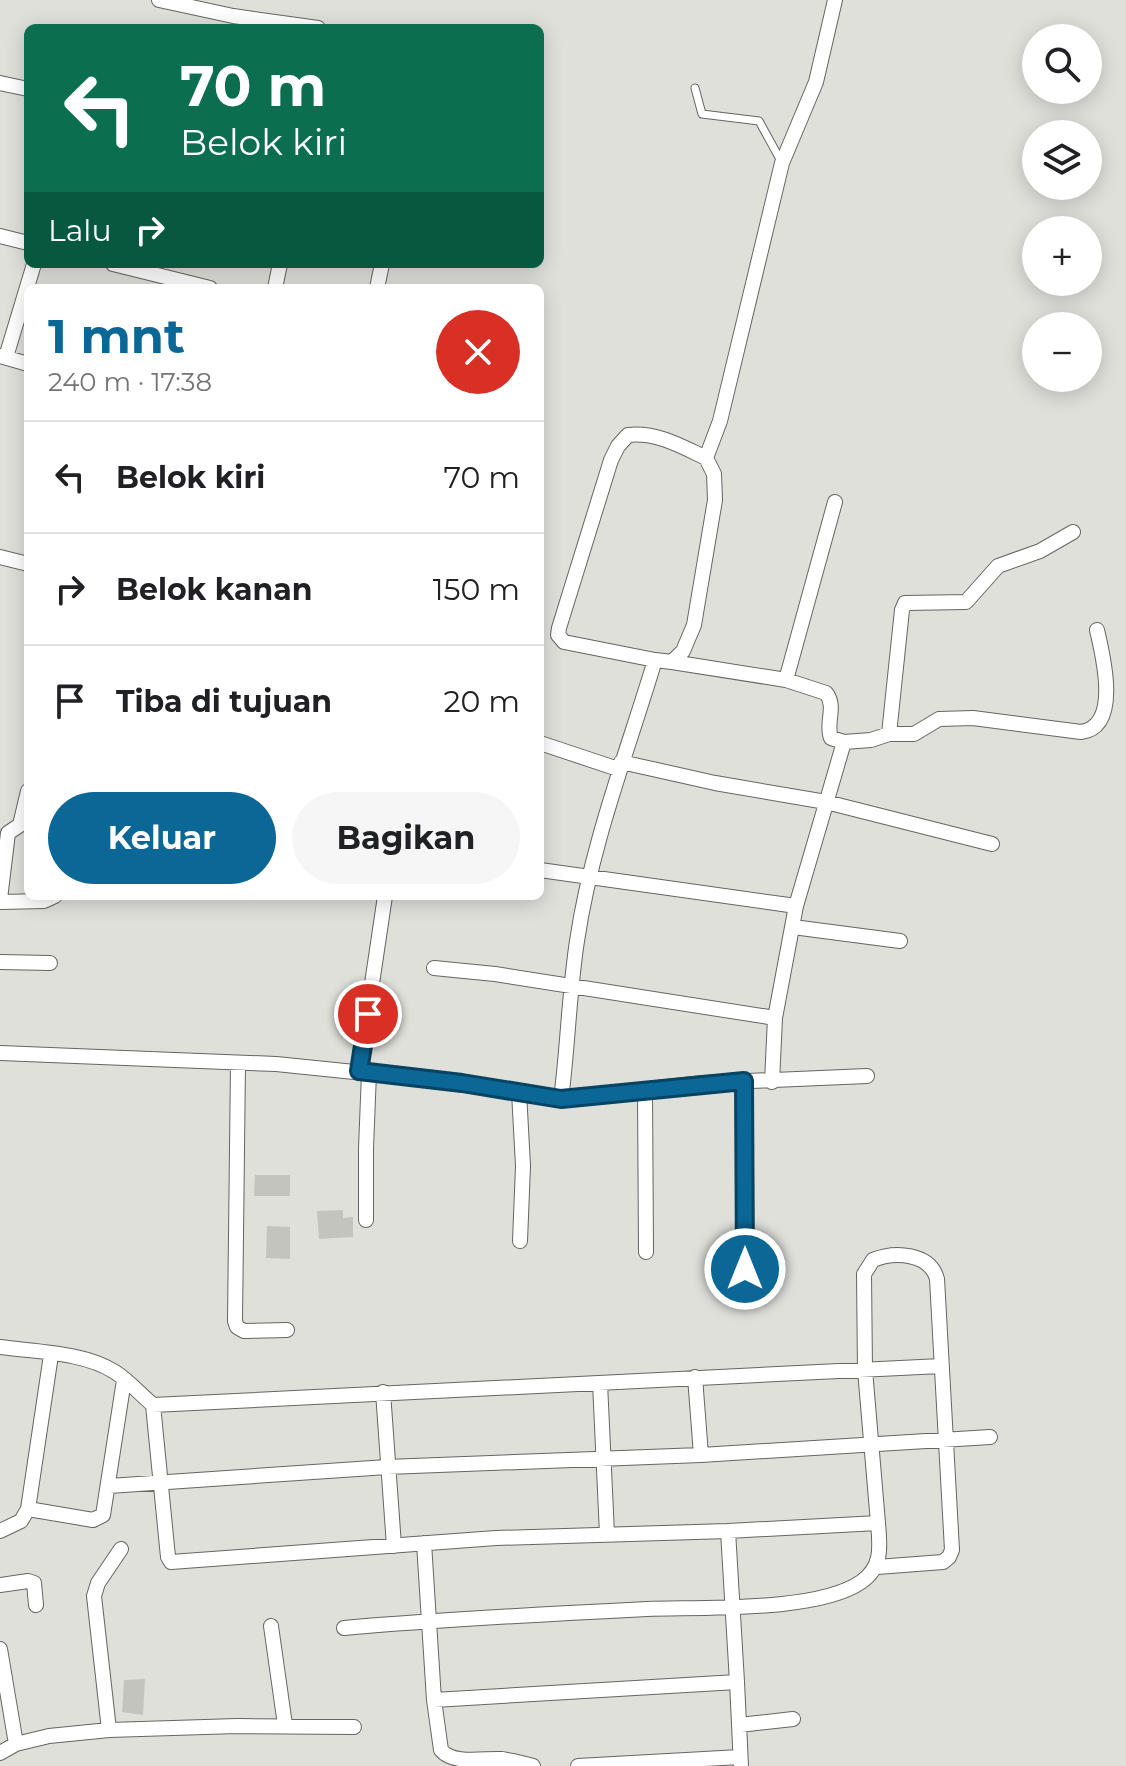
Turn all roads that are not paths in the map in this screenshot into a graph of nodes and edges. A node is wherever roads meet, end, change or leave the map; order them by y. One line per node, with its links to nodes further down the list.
1 (159, 0): 3 (street)
2 (835, 0): 7 (street)
3 (290, 24)
4 (0, 83): 5 (street)
5 (24, 88)
6 (695, 88): 7 (lane)
7 (782, 163): 15 (street)
8 (0, 236): 9 (street)
9 (24, 242)
10 (129, 268): 11 (street)
11 (194, 284)
12 (24, 294): 13 (street)
13 (3, 356): 14 (street)
14 (24, 363)
15 (706, 458): 21 (street); 22 (street)
16 (835, 502): 23 (street)
17 (1073, 532): 24 (street)
18 (0, 557): 19 (street)
19 (24, 563)
20 (1097, 630): 24 (street)
21 (655, 660): 22 (street); 27 (street)
22 (672, 662): 23 (street)
23 (786, 680): 25 (street)
24 (889, 734): 25 (street)
25 (844, 742): 28 (street)
26 (544, 744): 27 (street)
27 (620, 766): 28 (street); 33 (street)
28 (826, 802): 31 (street); 37 (street)
29 (24, 808): 30 (street)
30 (4, 833): 34 (street)
31 (992, 844)
32 (544, 870): 33 (street)
33 (590, 876): 37 (street); 43 (street)
34 (0, 900): 35 (street)
35 (46, 900)
36 (385, 900): 47 (street)
37 (796, 906): 38 (street)
38 (793, 927): 39 (street); 44 (street)
39 (900, 941)
40 (0, 962): 41 (street)
41 (50, 963)
42 (434, 968): 43 (street)
43 (572, 986): 44 (street); 53 (street)
44 (775, 1018): 50 (street)
45 (0, 1053): 46 (street)
46 (238, 1064): 47 (street); 58 (street)
47 (364, 1072): 52 (street); 54 (street)
48 (867, 1076): 50 (street)
49 (744, 1081): 50 (street); 51 (street); 57 (street)
50 (772, 1082)
51 (645, 1090): 53 (street); 56 (street)
52 (519, 1092): 53 (street); 55 (street)
53 (561, 1099)
54 (366, 1220)
55 (520, 1241)
56 (646, 1252)
57 (745, 1269)
58 (287, 1330)
59 (0, 1347): 60 (street)
60 (51, 1355): 64 (street); 76 (street)
61 (941, 1366): 62 (street); 62 (street); 69 (street)
62 (865, 1370): 63 (street); 70 (street)
63 (695, 1377): 65 (street); 71 (street)
64 (124, 1380): 67 (street); 75 (street)
65 (600, 1383): 66 (street); 72 (street)
66 (383, 1392): 67 (street); 73 (street)
67 (153, 1405): 74 (street)
68 (990, 1437): 69 (street)
69 (946, 1439): 70 (street); 84 (street)
70 (872, 1444): 71 (street); 77 (street)
71 (701, 1455): 72 (street)
72 (603, 1458): 73 (street); 80 (street)
73 (387, 1467): 74 (street); 82 (street)
74 (162, 1484): 75 (street); 82 (street)
75 (109, 1486): 76 (street)
76 (28, 1509): 78 (street)
77 (878, 1523): 79 (street); 84 (street)
78 (0, 1531)
79 (728, 1531): 80 (street); 87 (street)
80 (607, 1534): 81 (street)
81 (424, 1543): 82 (street); 88 (street)
82 (394, 1546)
83 (121, 1549): 98 (street)
84 (877, 1567): 87 (street)
85 (0, 1585): 86 (street)
86 (36, 1605)
87 (731, 1606): 88 (street); 92 (street)
88 (428, 1620): 90 (street); 93 (street)
89 (271, 1626): 95 (street)
90 (344, 1628)
91 (0, 1649): 99 (street)
92 (737, 1682): 93 (street); 96 (street)
93 (434, 1700): 102 (street)
94 (793, 1719): 96 (street)
95 (285, 1725): 97 (street); 98 (street)
96 (739, 1725): 101 (street)
97 (354, 1727)
98 (109, 1730): 99 (street)
99 (16, 1744): 100 (street)
100 (0, 1753)
101 (740, 1762): 103 (street)
102 (533, 1766)
103 (578, 1766)

